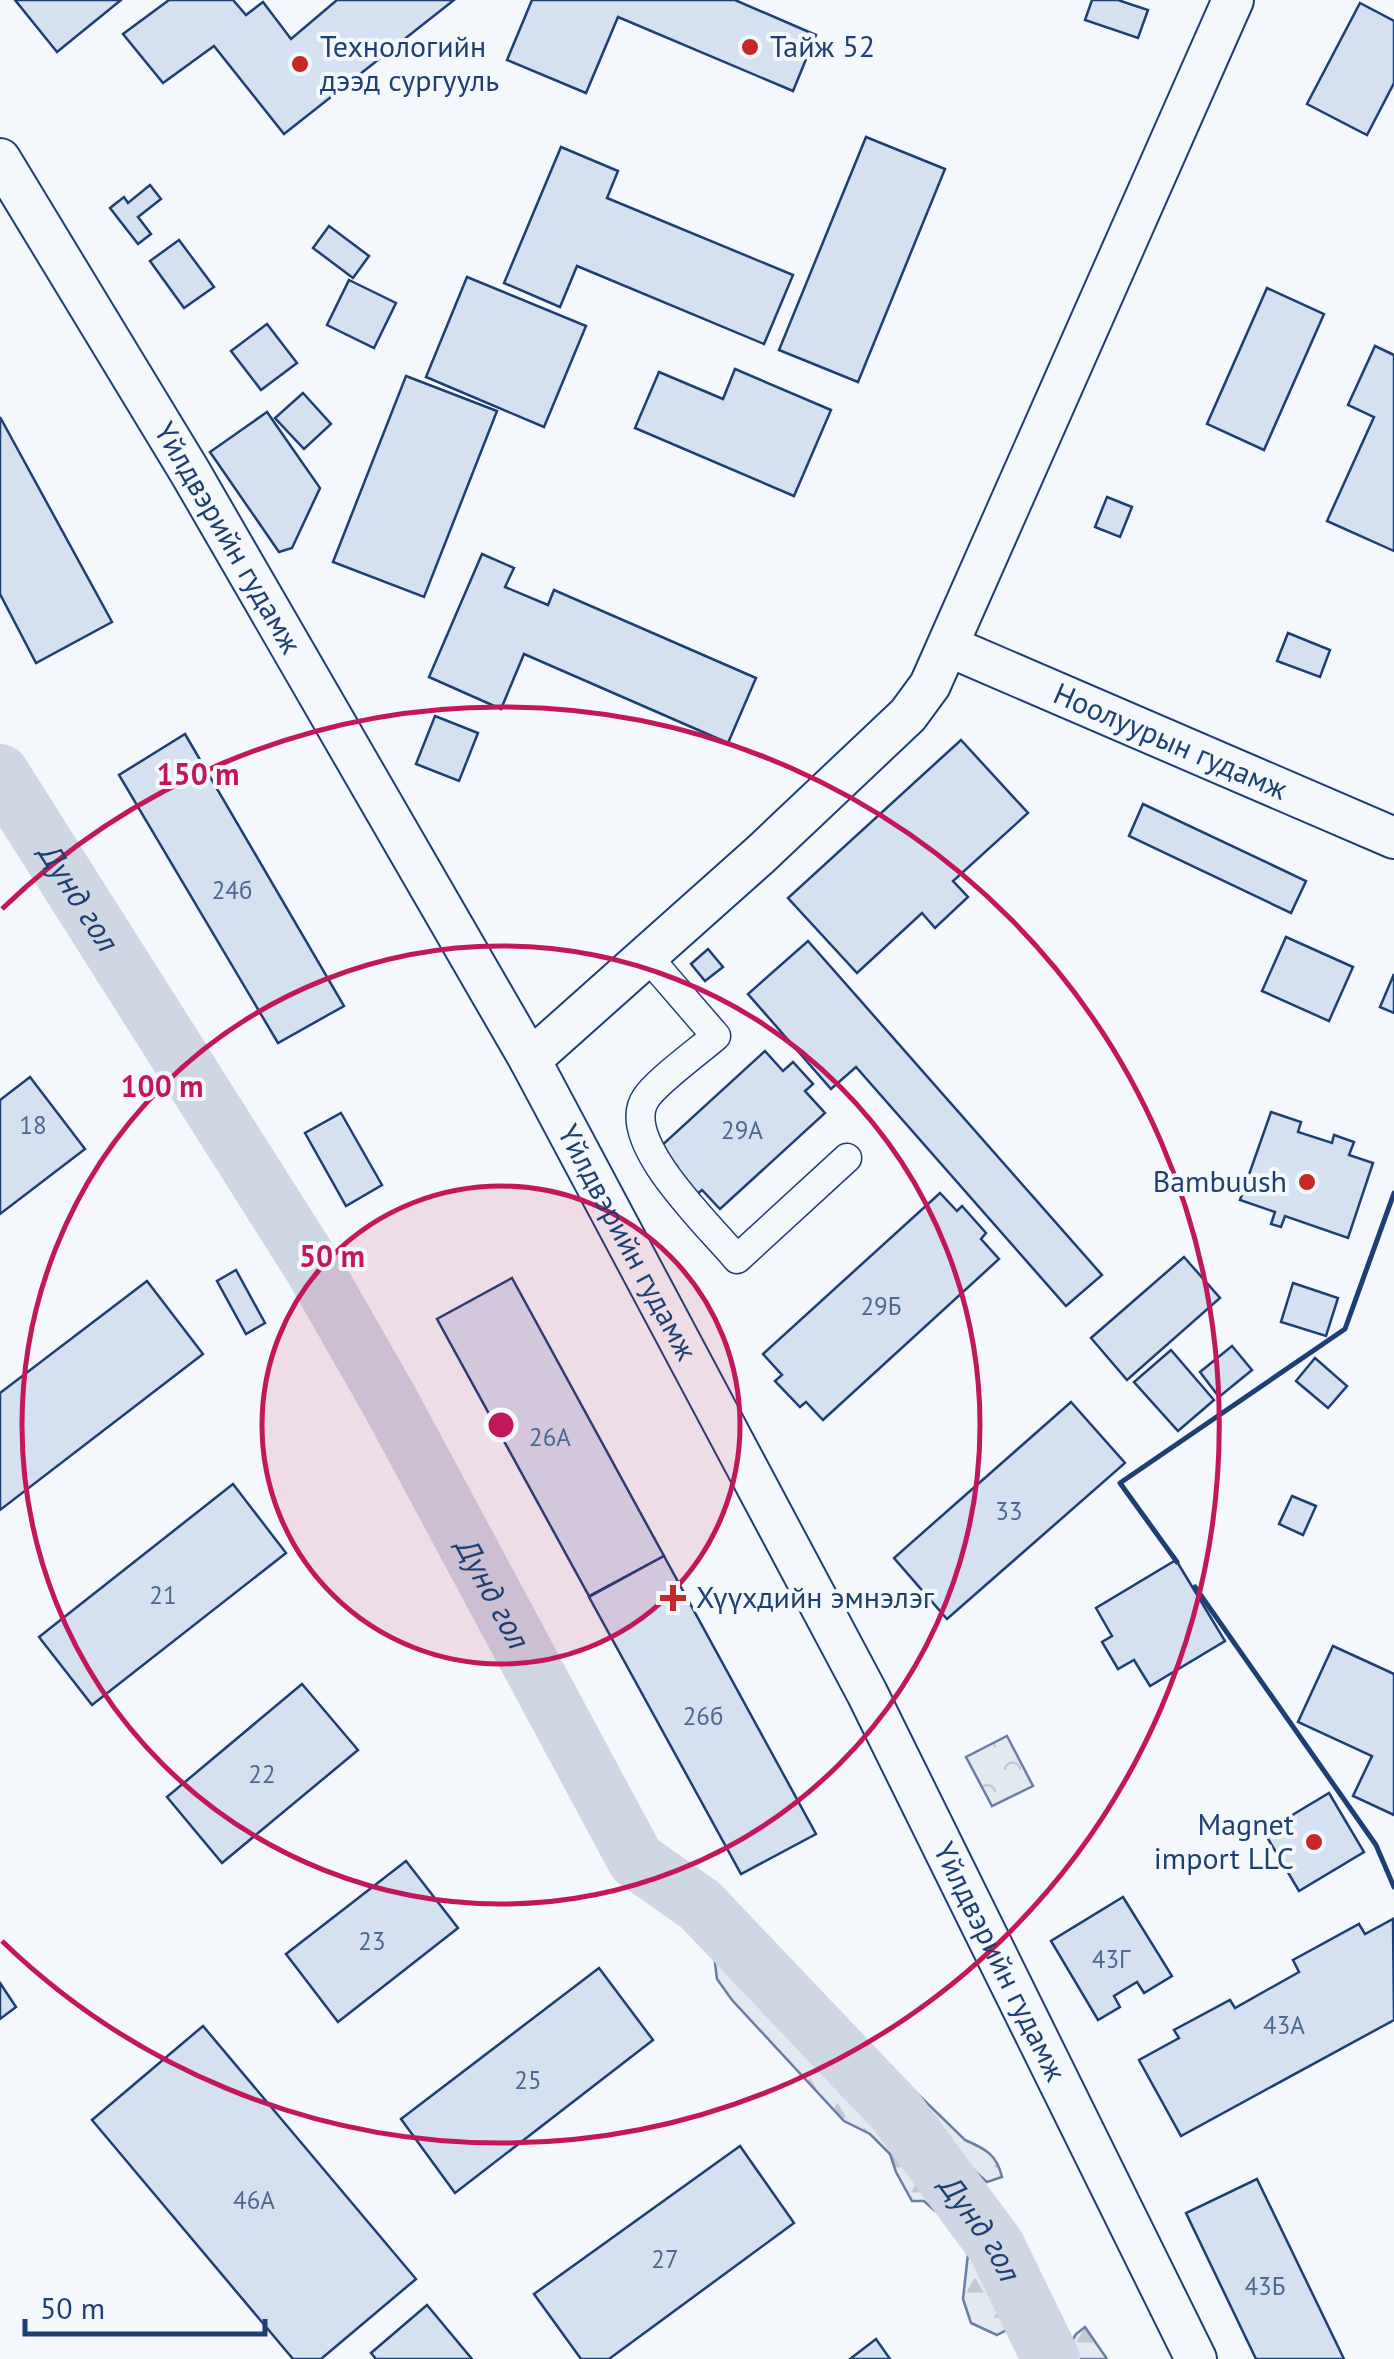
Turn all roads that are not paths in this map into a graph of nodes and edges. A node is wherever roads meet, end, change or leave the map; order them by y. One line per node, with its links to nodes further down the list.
1 (1234, 0): 3 (main road)
2 (0, 159): 6 (main road, Yйлдвэрийн гудамж)
3 (948, 646): 4 (main road, Ноолуурын гудамж); 5 (main road)
4 (1394, 838)
5 (647, 956): 6 (main road); 7 (street)
6 (530, 1060): 8 (main road, Yйлдвэрийн гудамж)
7 (847, 1158)
8 (1196, 2359)

